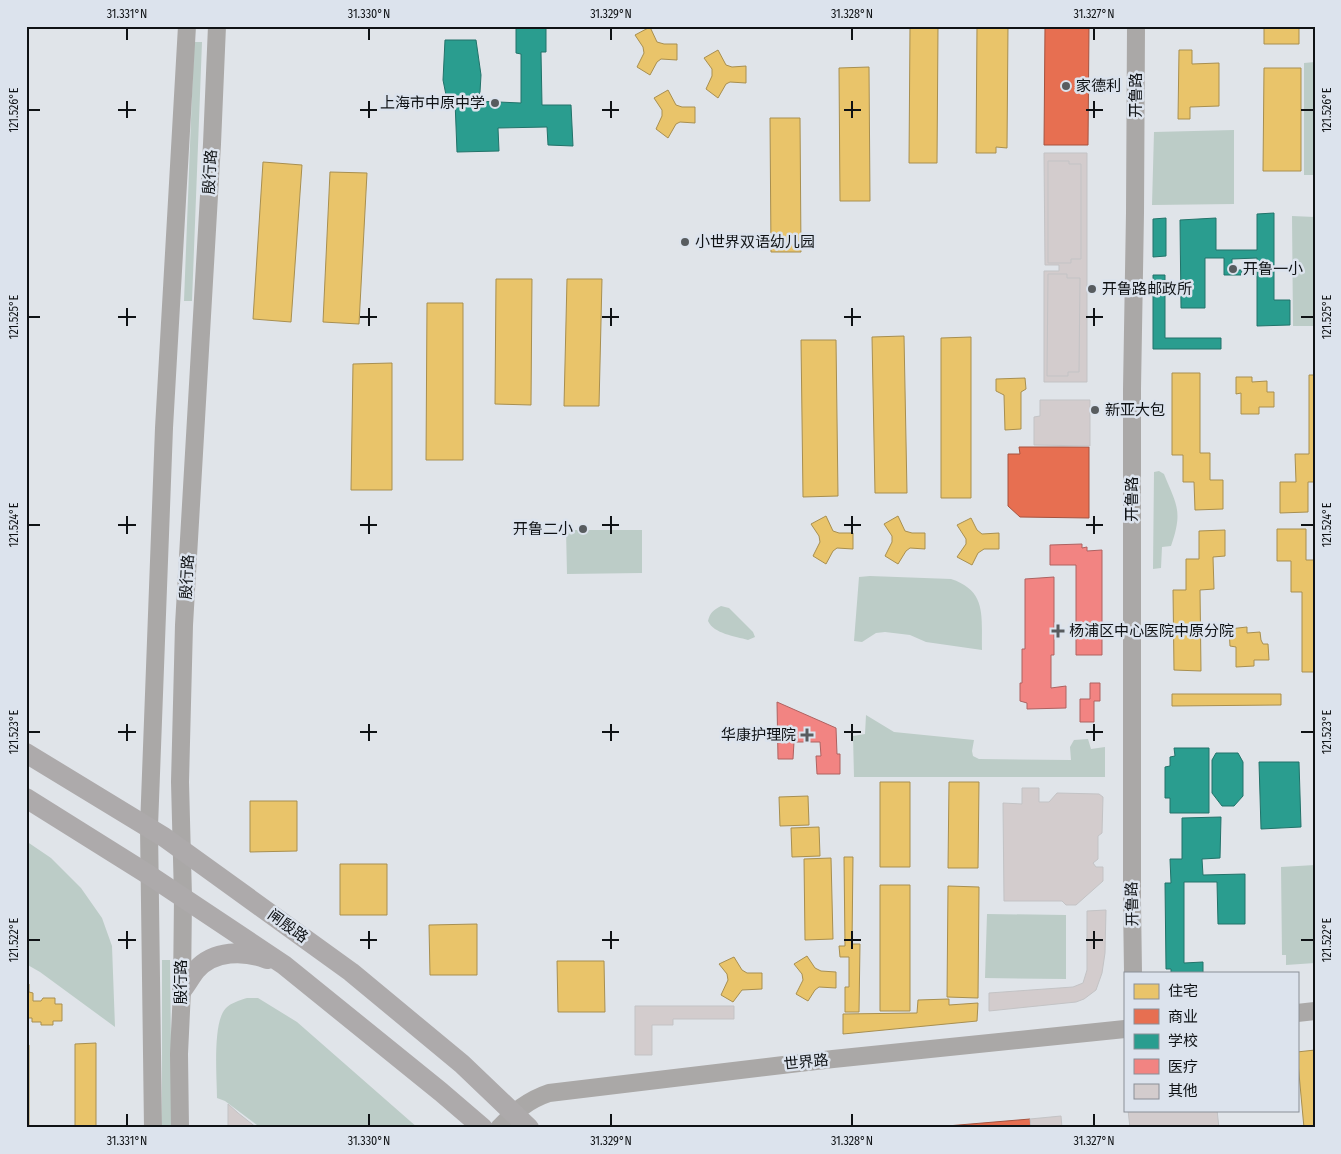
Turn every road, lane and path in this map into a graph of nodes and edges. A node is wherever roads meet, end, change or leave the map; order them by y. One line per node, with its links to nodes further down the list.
1 (187, 26): 6 (main road, 殷行路)
2 (217, 26): 7 (main road, 殷行路)
3 (1136, 26): 11 (main road, 开鲁路)
4 (26, 753): 6 (main road, 闸殷路)
5 (26, 798): 8 (main road)
6 (149, 827): 7 (main road, 闸殷路); 8 (main road, 殷行路)
7 (183, 852): 9 (main road, 殷行路); 16 (main road, 闸殷路)
8 (149, 875): 9 (main road); 17 (main road, 殷行路)
9 (183, 897): 10 (main road); 12 (main road, 殷行路)
10 (284, 965): 12 (main road); 19 (main road)
11 (1133, 972)
12 (182, 990): 18 (main road, 殷行路)
13 (1315, 1011): 14 (main road)
14 (1298, 1013)
15 (1124, 1029): 16 (main road, 世界路)
16 (513, 1112): 20 (main road, 世界路); 21 (main road, 闸殷路)
17 (153, 1128)
18 (180, 1128)
19 (482, 1128)
20 (499, 1128)
21 (529, 1128)

